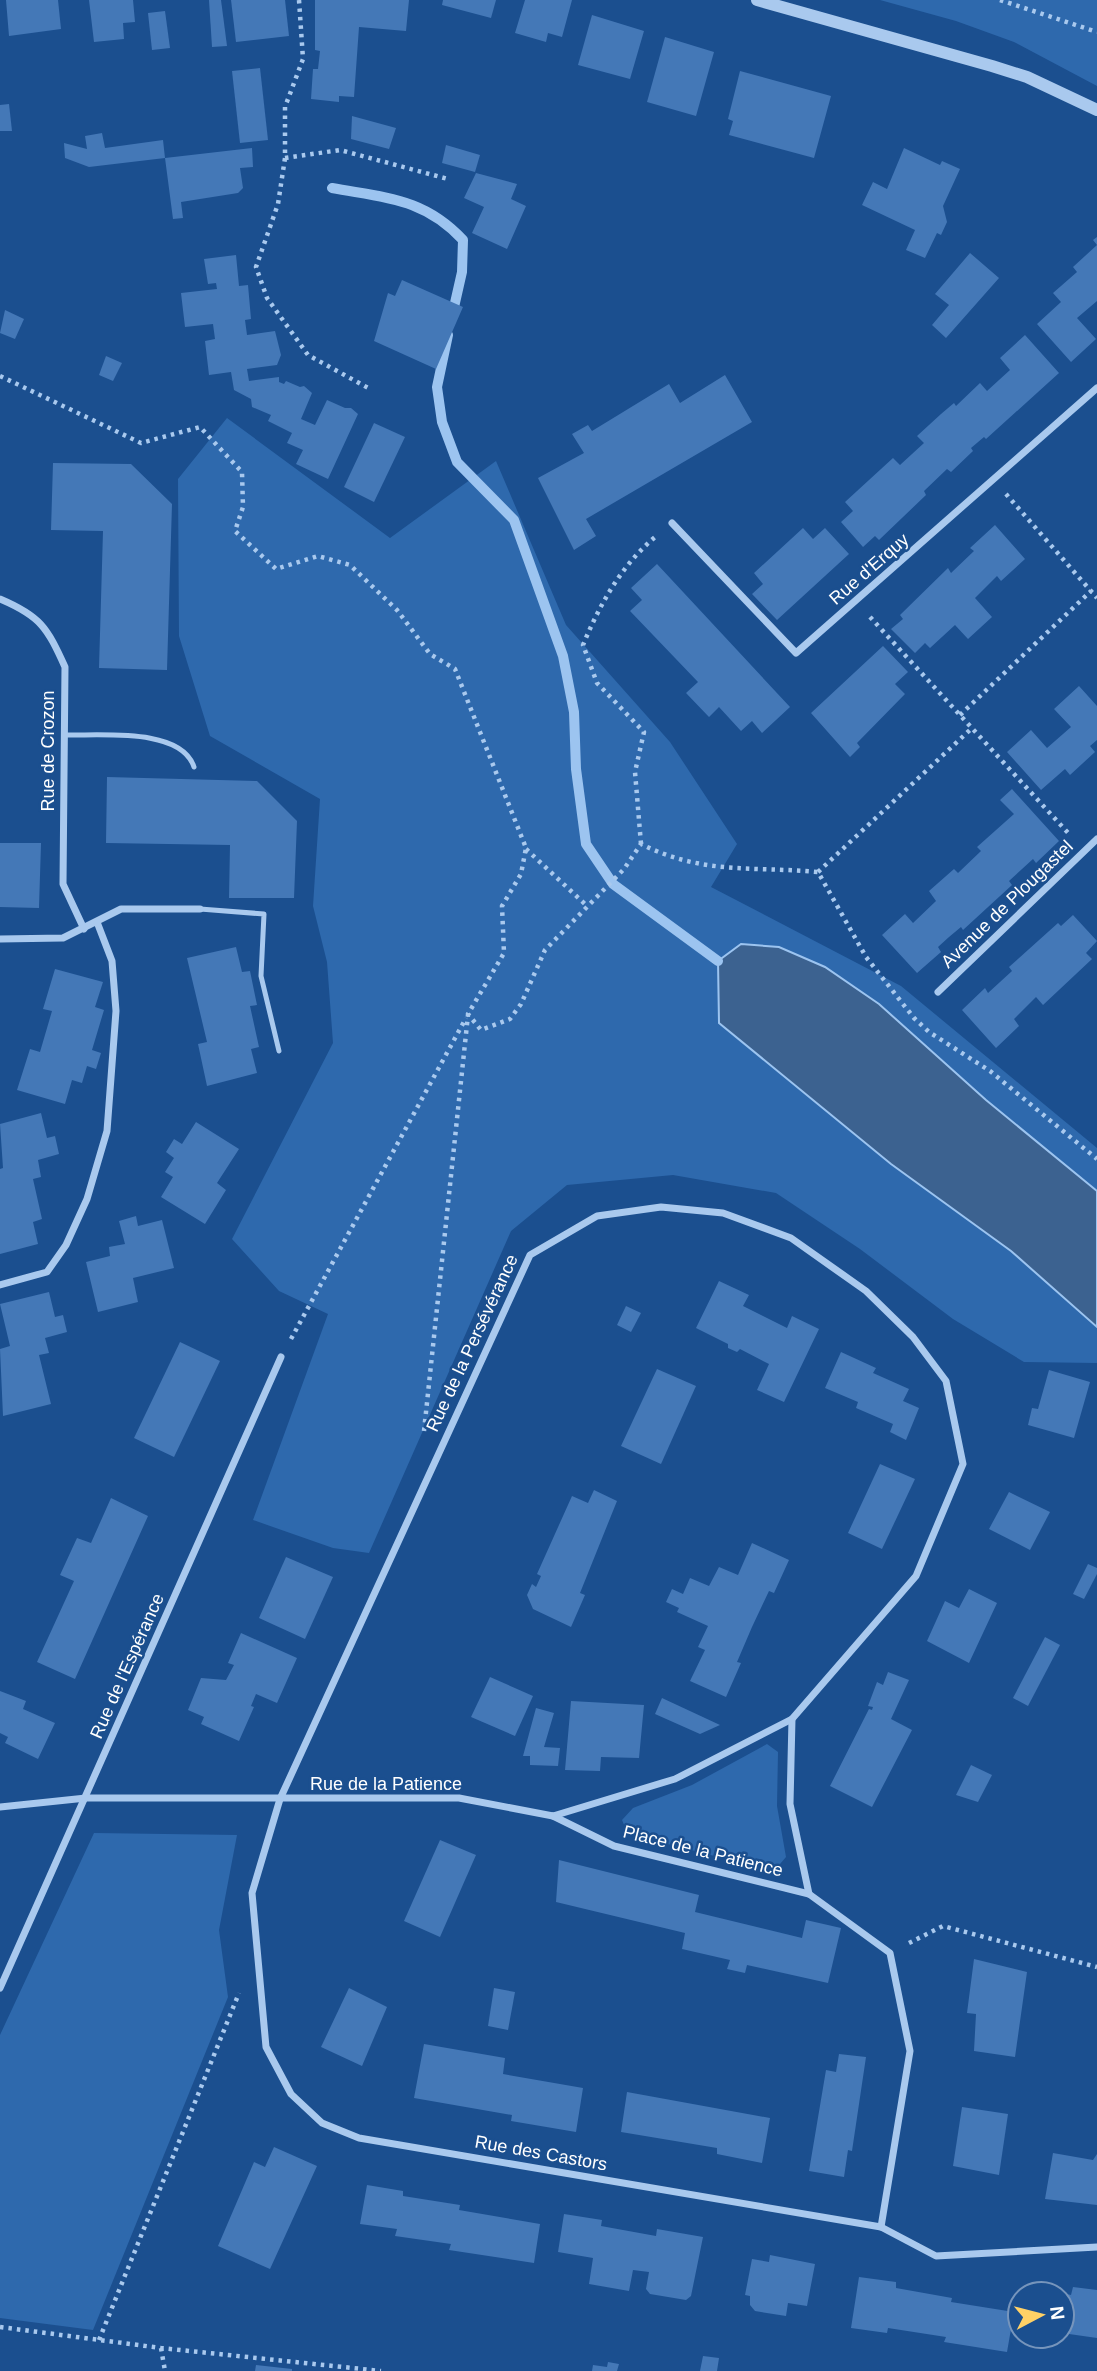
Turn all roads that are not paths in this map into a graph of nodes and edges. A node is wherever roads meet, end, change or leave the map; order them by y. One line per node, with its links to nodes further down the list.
1 (757, 0): 2 (street)
2 (1097, 110)
3 (1097, 388): 4 (street, Rue d'Erquy)
4 (672, 523)
5 (0, 599): 6 (street, Rue de Crozon)
6 (64, 735): 7 (lane); 11 (street, Rue de Crozon)
7 (194, 767)
8 (1097, 839): 13 (street, Avenue de Plougastel)
9 (200, 909): 10 (street); 14 (lane)
10 (97, 922): 11 (street); 15 (street)
11 (84, 929): 12 (street)
12 (0, 939)
13 (938, 992)
14 (279, 1051)
15 (0, 1285)
16 (281, 1357): 18 (street, Rue de l'Espérance)
17 (792, 1719): 19 (street, Rue de la Persévérance); 21 (street, Rue de la Patience); 22 (street)
18 (86, 1798): 19 (street, Rue de la Patience); 20 (street, Rue de la Patience); 23 (street, Rue de l'Espérance)
19 (280, 1799): 21 (street, Rue de la Patience); 24 (street, Rue des Castors)
20 (0, 1807)
21 (553, 1816): 22 (street, Place de la Patience)
22 (809, 1894): 24 (street)
23 (0, 1988)
24 (881, 2227): 25 (street, Rue des Castors)
25 (1097, 2247)

